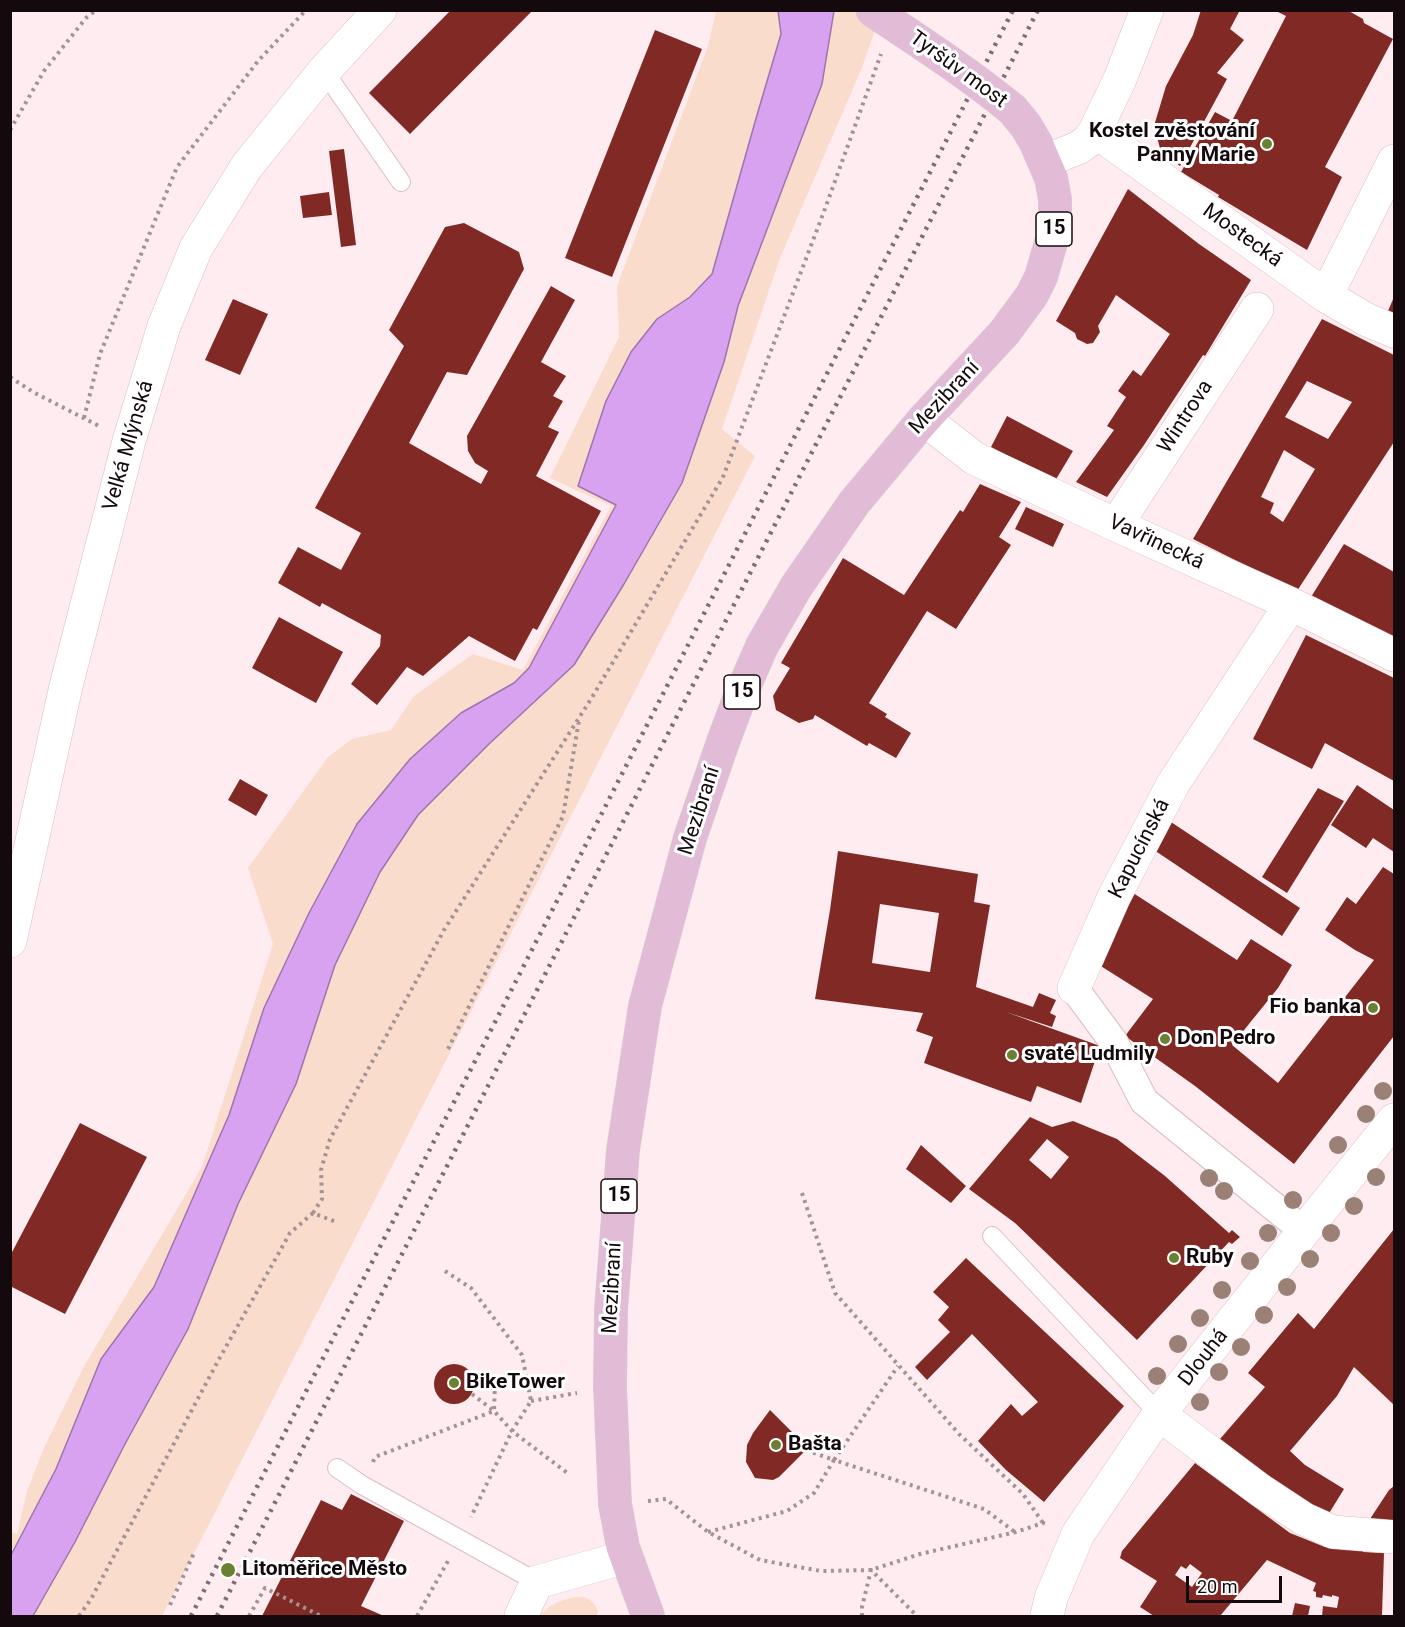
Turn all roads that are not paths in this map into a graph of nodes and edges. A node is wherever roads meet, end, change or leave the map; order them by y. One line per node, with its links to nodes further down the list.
1 (380, 10): 4 (street, Velká Mlýnská)
2 (872, 10): 5 (main road, Tyršův most / 15, bridge)
3 (1147, 10): 6 (street)
4 (324, 71): 9 (lane); 17 (street, Velká Mlýnská)
5 (1013, 110): 7 (main road, Mezibraní / 15)
6 (1095, 131): 7 (street); 10 (street, Mostecká)
7 (1045, 161): 13 (main road, Mezibraní / 15)
8 (1395, 161): 10 (street)
9 (401, 182)
10 (1326, 296): 12 (street, Mostecká)
11 (1257, 309): 14 (street, Wintrova)
12 (1395, 331)
13 (924, 419): 14 (street, Vavřinecká); 26 (main road, Mezibraní / 15)
14 (1116, 525): 15 (street, Vavřinecká)
15 (1291, 604): 16 (street, Vavřinecká); 19 (street, Kapucínská)
16 (1395, 655)
17 (16, 893): 18 (street, Velká Mlýnská)
18 (10, 941)
19 (1074, 988): 21 (street, Kapucínská)
20 (1395, 1120): 21 (street, Dlouhá)
21 (1304, 1231): 23 (street, Dlouhá)
22 (992, 1236): 23 (lane)
23 (1159, 1414): 25 (street); 30 (street, Dlouhá)
24 (337, 1468): 27 (lane)
25 (1395, 1538)
26 (626, 1557): 27 (street); 28 (main road, Mezibraní / 15)
27 (537, 1582): 29 (street)
28 (639, 1612)
29 (521, 1617)
30 (1047, 1617)

